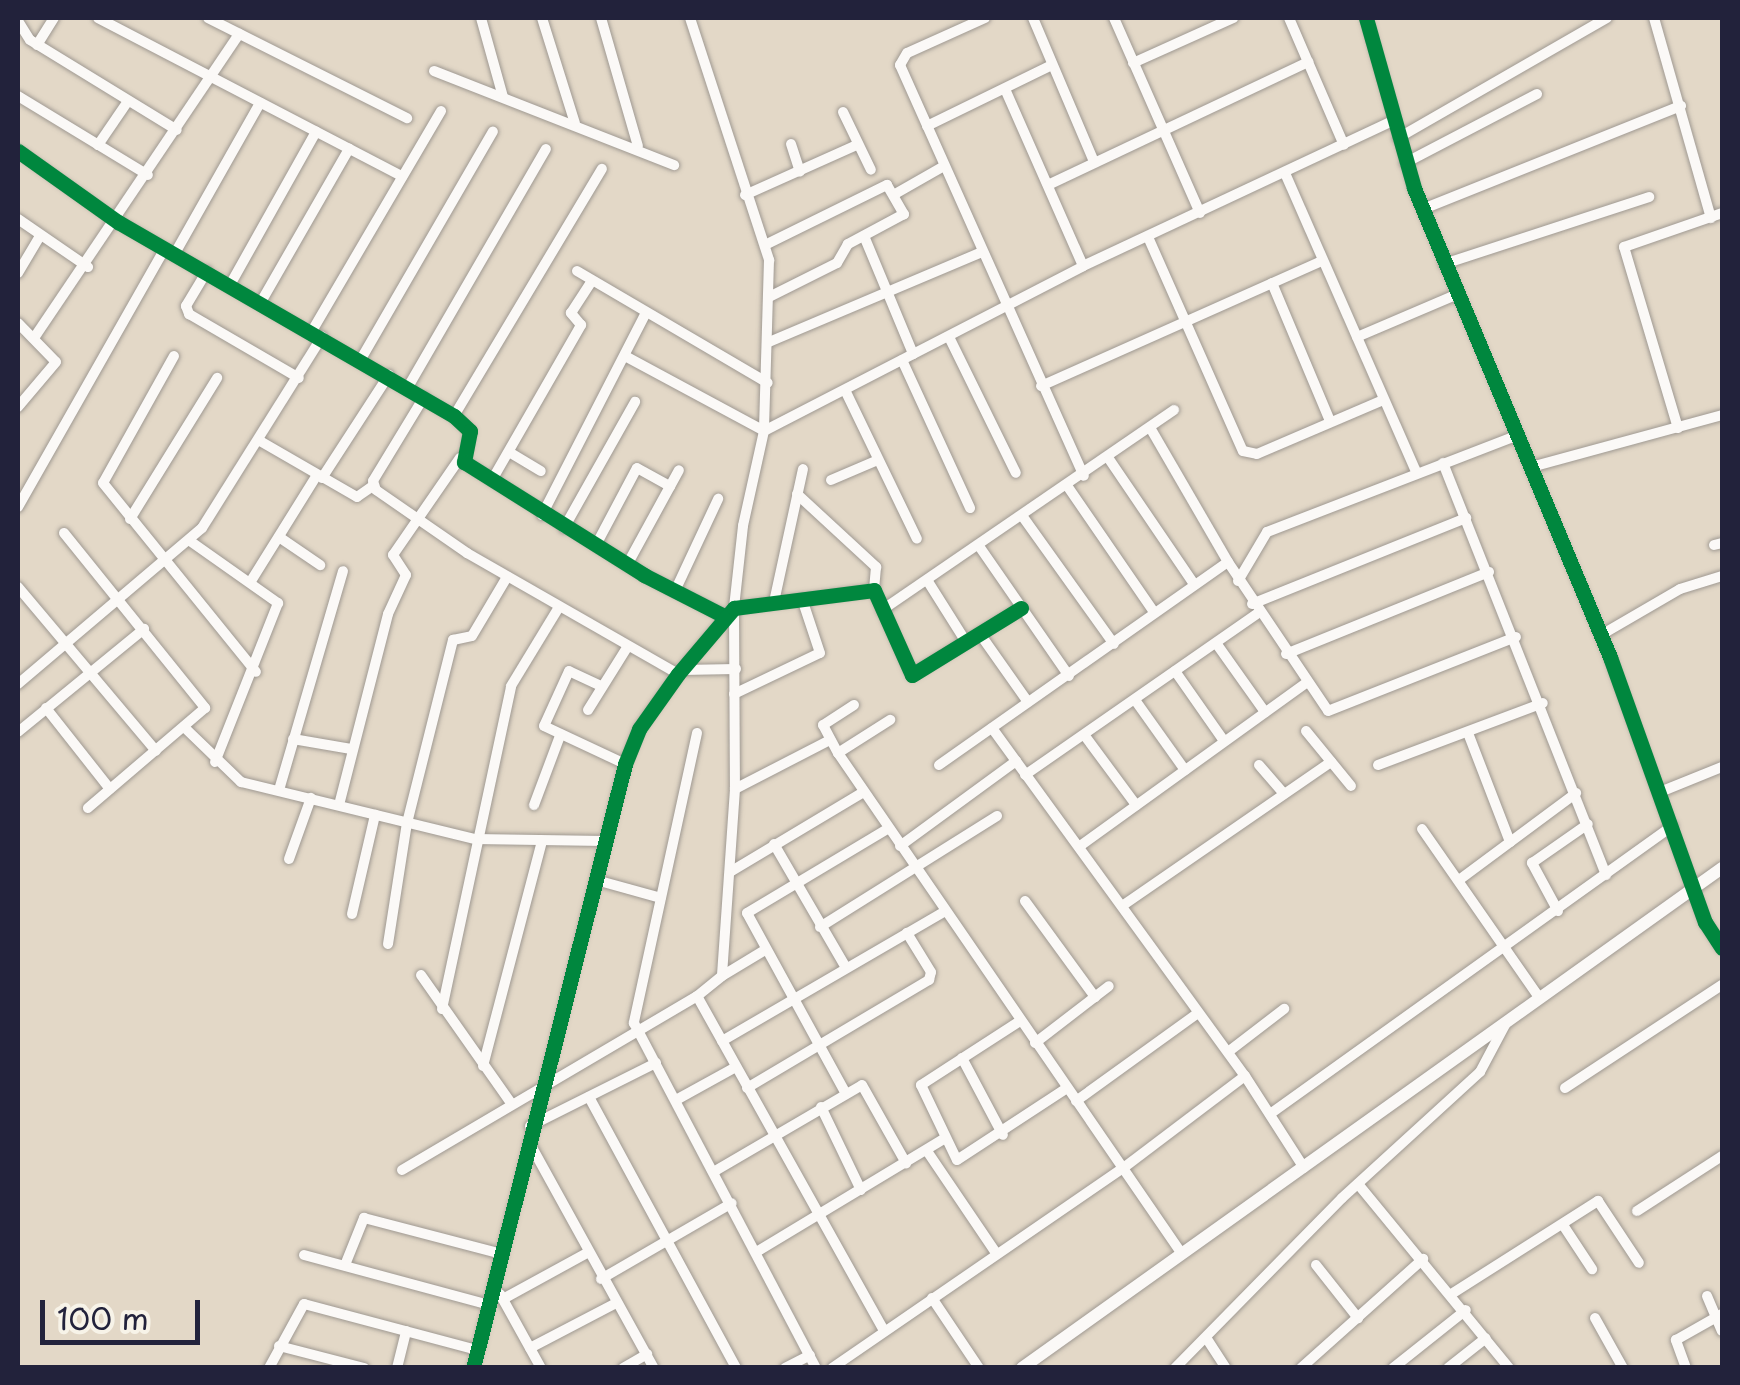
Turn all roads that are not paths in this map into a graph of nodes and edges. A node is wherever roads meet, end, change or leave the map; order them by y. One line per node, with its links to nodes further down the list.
1 (54, 18): 19 (street)
2 (98, 18): 24 (street)
3 (208, 18): 17 (street)
4 (480, 18): 28 (street)
5 (542, 18): 36 (street)
6 (601, 18): 47 (street)
7 (690, 18): 62 (street)
8 (985, 18): 37 (street)
9 (1032, 18): 22 (street)
10 (1114, 18): 21 (street)
11 (1233, 18): 21 (street)
12 (1289, 18): 20 (street)
13 (1366, 18): 35 (street)
14 (1608, 18): 42 (street)
15 (1654, 18): 31 (street)
16 (18, 22): 18 (street)
17 (239, 34): 24 (street); 34 (street)
18 (20, 38): 19 (street)
19 (37, 45): 29 (street)
20 (1308, 62): 39 (street); 46 (street)
21 (1132, 64): 39 (street)
22 (1052, 65): 25 (street); 51 (street)
23 (434, 71): 28 (street)
24 (210, 78): 30 (street); 38 (street)
25 (1006, 88): 37 (street); 61 (street)
26 (1537, 94): 52 (street)
27 (18, 96): 44 (street)
28 (504, 97): 36 (street)
29 (128, 101): 38 (street); 44 (street)
30 (260, 103): 41 (street); 74 (street)
31 (1681, 106): 65 (street); 67 (street)
32 (442, 111): 60 (street)
33 (843, 112): 45 (street)
34 (407, 118)
35 (1393, 122): 42 (street); 46 (street)
36 (575, 123): 47 (street)
37 (927, 126): 54 (street)
38 (177, 130): 59 (street)
39 (1161, 130): 51 (street); 66 (street)
40 (493, 131): 102 (street)
41 (316, 132): 48 (street); 85 (street)
42 (1398, 138): 52 (street)
43 (791, 144): 57 (street)
44 (98, 145): 59 (street)
45 (858, 145): 56 (street); 57 (street)
46 (1344, 145): 58 (street)
47 (638, 146): 53 (street)
48 (349, 150): 60 (street); 89 (street)
49 (546, 150): 108 (street)
50 (18, 151): 69 (street)
51 (1094, 162): 61 (street)
52 (1404, 162): 65 (street)
53 (674, 165)
54 (944, 166): 63 (street); 75 (street)
55 (602, 169): 116 (street)
56 (871, 170)
57 (800, 172): 62 (street)
58 (1286, 173): 66 (street); 76 (street)
59 (148, 174): 69 (street)
60 (402, 176): 94 (street)
61 (1048, 185): 78 (street)
62 (745, 194): 73 (street)
63 (895, 194): 71 (street); 73 (street)
64 (1648, 196): 77 (street)
65 (1423, 209): 77 (street)
66 (1200, 213): 72 (street)
67 (1716, 215): 119 (street)
68 (18, 218): 70 (street)
69 (118, 222): 74 (street); 79 (street)
70 (40, 236): 79 (street); 82 (street)
71 (864, 236): 86 (street); 88 (street)
72 (1148, 237): 78 (street); 92 (street)
73 (766, 244): 88 (street)
74 (169, 252): 81 (street); 145 (street)
75 (980, 252): 86 (street); 90 (street)
76 (1322, 261): 84 (street); 96 (street)
77 (1444, 264): 87 (street)
78 (1083, 266): 90 (street)
79 (88, 267): 95 (street)
80 (577, 271): 83 (street)
81 (206, 272): 85 (street); 105 (street)
82 (18, 273)
83 (591, 282): 91 (street); 125 (street)
84 (1272, 283): 92 (street); 118 (street)
85 (230, 285): 89 (street)
86 (888, 291): 98 (street); 101 (street)
87 (1458, 294): 96 (street); 122 (street)
88 (769, 298): 98 (street)
89 (261, 302): 94 (street)
90 (1007, 306): 97 (street); 107 (street)
91 (645, 315): 100 (street); 106 (street)
92 (1184, 322): 107 (street); 118 (street)
93 (18, 323): 95 (street)
94 (317, 334): 102 (street); 105 (street)
95 (34, 338): 113 (street)
96 (1357, 338): 111 (street)
97 (950, 339): 101 (street); 134 (street)
98 (768, 342): 106 (street)
99 (174, 356): 151 (street)
100 (626, 356): 117 (street); 121 (street)
101 (908, 357): 109 (street); 146 (street)
102 (361, 359): 103 (street)
103 (389, 376): 108 (street); 137 (street)
104 (217, 378): 151 (street)
105 (299, 378): 124 (street)
106 (768, 383): 121 (street)
107 (1041, 386): 136 (street)
108 (408, 387): 110 (street)
109 (845, 390): 121 (street); 128 (street)
110 (424, 397): 116 (street); 140 (street)
111 (1383, 400): 118 (street); 135 (street)
112 (636, 402): 123 (street)
113 (18, 407)
114 (1174, 410): 120 (street)
115 (1722, 415): 119 (street)
116 (454, 416): 126 (street)
117 (594, 421): 123 (street); 147 (street)
118 (1330, 421)
119 (1678, 428): 130 (street)
120 (1151, 430): 127 (street); 159 (street)
121 (764, 431): 181 (street)
122 (1518, 434): 129 (street); 130 (street)
123 (617, 435): 152 (street)
124 (260, 441): 137 (street); 156 (street)
125 (509, 452): 132 (street); 138 (street)
126 (460, 458): 138 (street); 149 (street)
127 (1109, 458): 136 (street); 170 (street)
128 (878, 460): 139 (street); 155 (street)
129 (1443, 463): 135 (street); 150 (street)
130 (1532, 467): 186 (street)
131 (803, 469): 143 (street)
132 (541, 470)
133 (678, 470): 141 (street)
134 (1016, 473)
135 (1417, 474): 169 (street)
136 (1084, 476): 142 (street)
137 (320, 477): 140 (street); 154 (street)
138 (492, 480): 147 (street)
139 (831, 480)
140 (374, 486): 149 (street)
141 (670, 486): 157 (street); 162 (street)
142 (1068, 487): 148 (street); 182 (street)
143 (797, 494): 172 (street); 176 (street)
144 (718, 499): 173 (street)
145 (18, 507)
146 (970, 508)
147 (542, 514): 152 (street)
148 (1023, 516): 158 (street); 190 (street)
149 (418, 517): 165 (street); 222 (street)
150 (1466, 518): 164 (street); 179 (street)
151 (130, 519): 160 (street)
152 (564, 528): 157 (street)
153 (64, 533): 175 (street)
154 (279, 537): 161 (street); 168 (street)
155 (916, 539)
156 (190, 541): 160 (street); 168 (street)
157 (596, 545): 162 (street)
158 (979, 546): 167 (street); 178 (street)
159 (1228, 562): 169 (street); 170 (street)
160 (166, 565): 175 (street); 196 (street)
161 (320, 565)
162 (627, 565): 173 (street)
163 (343, 571): 219 (street)
164 (1489, 572): 185 (street); 192 (street)
165 (508, 576): 177 (street); 250 (street)
166 (1722, 576): 186 (street)
167 (927, 580): 180 (street); 187 (street)
168 (251, 581): 196 (street)
169 (1238, 581): 179 (street)
170 (1194, 584): 182 (street)
171 (18, 588): 189 (street)
172 (874, 590): 174 (street); 180 (street)
173 (675, 591): 181 (street)
174 (802, 599): 176 (street); 202 (street)
175 (121, 602): 183 (street); 189 (street)
176 (774, 602): 181 (street)
177 (559, 607): 191 (street); 255 (street)
178 (1020, 608): 184 (street); 198 (street)
179 (1254, 609): 188 (street); 192 (street)
180 (882, 610): 187 (street)
181 (730, 612): 193 (street); 197 (street)
182 (1154, 612): 190 (street)
183 (144, 630): 195 (street); 211 (street)
184 (980, 634): 187 (street); 204 (street)
185 (1516, 636): 200 (street); 205 (street)
186 (1601, 636): 239 (street)
187 (966, 642)
188 (1216, 643): 194 (street); 209 (street)
189 (66, 644): 195 (street); 199 (street)
190 (1114, 644): 198 (street)
191 (628, 646): 197 (street); 201 (street)
192 (1286, 654): 200 (street)
193 (736, 669): 197 (street); 202 (street)
194 (1174, 670): 203 (street); 221 (street)
195 (90, 672): 207 (street); 223 (street)
196 (256, 672): 226 (street)
197 (680, 672): 228 (street)
198 (1069, 676): 204 (street)
199 (18, 684)
200 (1305, 684): 209 (street)
201 (601, 686): 208 (street); 217 (street)
202 (734, 694): 237 (street)
203 (1136, 700): 218 (street); 233 (street)
204 (1028, 702): 212 (street)
205 (1543, 703): 216 (street); 241 (street)
206 (854, 705): 220 (street)
207 (46, 708): 214 (street); 236 (street)
208 (588, 710)
209 (1265, 712): 221 (street)
210 (890, 720): 224 (street)
211 (185, 728): 223 (street); 226 (street)
212 (992, 728): 225 (street); 229 (street)
213 (1306, 731): 227 (street)
214 (18, 732)
215 (697, 733): 271 (street)
216 (1468, 733): 231 (street); 258 (street)
217 (560, 736): 228 (street); 245 (street)
218 (1085, 736): 234 (street); 246 (street)
219 (293, 738): 222 (street); 238 (street)
220 (830, 740): 224 (street); 237 (street)
221 (1224, 741): 233 (street)
222 (351, 750): 244 (street)
223 (156, 751): 236 (street)
224 (838, 754): 240 (street)
225 (1016, 761): 234 (street); 260 (street)
226 (215, 762): 238 (street)
227 (1331, 762): 235 (street); 242 (street)
228 (624, 764): 256 (street)
229 (939, 764)
230 (1259, 765): 242 (street)
231 (1378, 765)
232 (1722, 767): 239 (street)
233 (1185, 770): 246 (street)
234 (1026, 774): 261 (street)
235 (1350, 786)
236 (110, 789): 247 (street)
237 (734, 789): 265 (street)
238 (279, 790): 243 (street)
239 (1660, 792): 252 (street)
240 (862, 793): 253 (street); 259 (street)
241 (1576, 793): 251 (street); 258 (street)
242 (1284, 794): 273 (street)
243 (310, 798): 244 (street); 262 (street)
244 (339, 805): 248 (street)
245 (534, 805)
246 (1136, 805): 261 (street)
247 (88, 808)
248 (375, 815): 250 (street); 276 (street)
249 (997, 816): 264 (street)
250 (407, 823): 255 (street); 279 (street)
251 (1588, 824): 266 (street); 275 (street)
252 (1672, 826): 266 (street); 270 (street)
253 (889, 828): 260 (street); 269 (street)
254 (1422, 829): 268 (street)
255 (475, 839): 257 (street); 292 (street)
256 (604, 840): 257 (street); 267 (street)
257 (542, 841): 304 (street)
258 (1510, 842): 268 (street)
259 (774, 844): 265 (street); 269 (street)
260 (900, 846): 264 (street)
261 (1080, 846): 273 (street)
262 (289, 859)
263 (1722, 868): 270 (street)
264 (919, 870): 274 (street); 277 (street)
265 (730, 872): 285 (street)
266 (1606, 874): 275 (street)
267 (596, 880): 271 (street); 307 (street)
268 (1459, 880): 280 (street)
269 (796, 884): 277 (street); 282 (street)
270 (1695, 887): 281 (street); 289 (street)
271 (661, 898): 297 (street)
272 (1025, 901): 290 (street)
273 (1122, 906): 294 (street)
274 (944, 910): 278 (street); 296 (street)
275 (1558, 911): 280 (street)
276 (352, 914)
277 (820, 928): 283 (street)
278 (907, 933): 283 (street); 300 (street)
279 (388, 944)
280 (1507, 948): 289 (street); 317 (street)
281 (1722, 948)
282 (764, 950): 285 (street); 291 (street)
283 (845, 966): 291 (street)
284 (421, 974): 292 (street)
285 (722, 976): 288 (street)
286 (1722, 985): 310 (street)
287 (1109, 986): 290 (street)
288 (698, 996): 297 (street); 298 (street)
289 (1538, 996): 295 (street)
290 (1095, 997): 299 (street)
291 (793, 998): 298 (street); 300 (street)
292 (442, 1008): 304 (street)
293 (1284, 1009): 301 (street)
294 (1198, 1013): 301 (street); 314 (street)
295 (1509, 1018): 326 (street); 330 (street)
296 (1020, 1021): 299 (street); 302 (street)
297 (638, 1031): 303 (street); 307 (street)
298 (722, 1041): 305 (street)
299 (1036, 1043): 309 (street)
300 (816, 1046): 308 (street); 311 (street)
301 (1228, 1052): 306 (street)
302 (962, 1058): 319 (street); 321 (street)
303 (656, 1064): 312 (street); 313 (street)
304 (483, 1066): 315 (street)
305 (736, 1067): 308 (street); 313 (street)
306 (1245, 1076): 317 (street); 327 (street)
307 (540, 1086): 315 (street); 318 (street)
308 (748, 1088): 320 (street)
309 (1067, 1088): 314 (street); 319 (street)
310 (1565, 1088)
311 (845, 1092): 316 (street); 325 (street)
312 (589, 1097): 318 (street); 336 (street)
313 (676, 1100): 329 (street)
314 (1076, 1101): 327 (street)
315 (511, 1103): 328 (street)
316 (821, 1107): 320 (street); 331 (street)
317 (1270, 1114): 326 (street)
318 (530, 1126): 322 (street)
319 (1003, 1135): 321 (street)
320 (774, 1137): 329 (street); 334 (street)
321 (946, 1138): 323 (street)
322 (528, 1142): 338 (street); 341 (street)
323 (927, 1152): 325 (street); 339 (street)
324 (1722, 1156): 333 (street)
325 (906, 1164): 331 (street)
326 (1304, 1168): 342 (street)
327 (1122, 1169): 339 (street); 342 (street)
328 (402, 1170)
329 (715, 1170): 332 (street)
330 (1358, 1184): 343 (street); 364 (street)
331 (861, 1190): 334 (street)
332 (732, 1203): 336 (street); 337 (street)
333 (1637, 1211)
334 (816, 1217): 337 (street); 361 (street)
335 (1563, 1226): 344 (street); 347 (street); 350 (street)
336 (667, 1241): 348 (street); 377 (street)
337 (758, 1251): 369 (street)
338 (587, 1253): 348 (street); 353 (street)
339 (996, 1253): 352 (street)
340 (304, 1254): 345 (street)
341 (502, 1254): 345 (street); 349 (street)
342 (1182, 1254): 382 (street)
343 (1424, 1259): 350 (street); 358 (street)
344 (1639, 1263)
345 (345, 1265): 355 (street)
346 (1316, 1266): 358 (street)
347 (1592, 1270)
348 (601, 1279): 354 (street)
349 (495, 1285): 353 (street); 355 (street)
350 (1453, 1293): 356 (street)
351 (1706, 1296): 357 (street)
352 (932, 1298): 361 (street); 381 (street)
353 (503, 1299): 366 (street)
354 (616, 1303): 366 (street); 368 (street)
355 (489, 1305): 367 (street)
356 (1466, 1310): 363 (street); 386 (street)
357 (1719, 1316): 362 (street); 390 (street)
358 (1358, 1318): 385 (street)
359 (1596, 1318): 389 (street)
360 (406, 1330): 365 (street); 367 (street); 372 (street)
361 (884, 1331): 380 (street)
362 (1722, 1331)
363 (1486, 1338): 387 (street); 388 (street)
364 (1207, 1339): 383 (street); 384 (street)
365 (279, 1346): 370 (street); 371 (street)
366 (530, 1348): 374 (street)
367 (478, 1350): 373 (street)
368 (647, 1354): 375 (street); 376 (street)
369 (810, 1354): 378 (street); 379 (street)
370 (269, 1368)
371 (364, 1368)
372 (397, 1368)
373 (473, 1368)
374 (541, 1368)
375 (623, 1368)
376 (654, 1368)
377 (736, 1368)
378 (784, 1368)
379 (816, 1368)
380 (832, 1368)
381 (978, 1368)
382 (1022, 1368)
383 (1175, 1368)
384 (1226, 1368)
385 (1301, 1368)
386 (1393, 1368)
387 (1448, 1368)
388 (1509, 1368)
389 (1623, 1368)
390 (1686, 1368)

